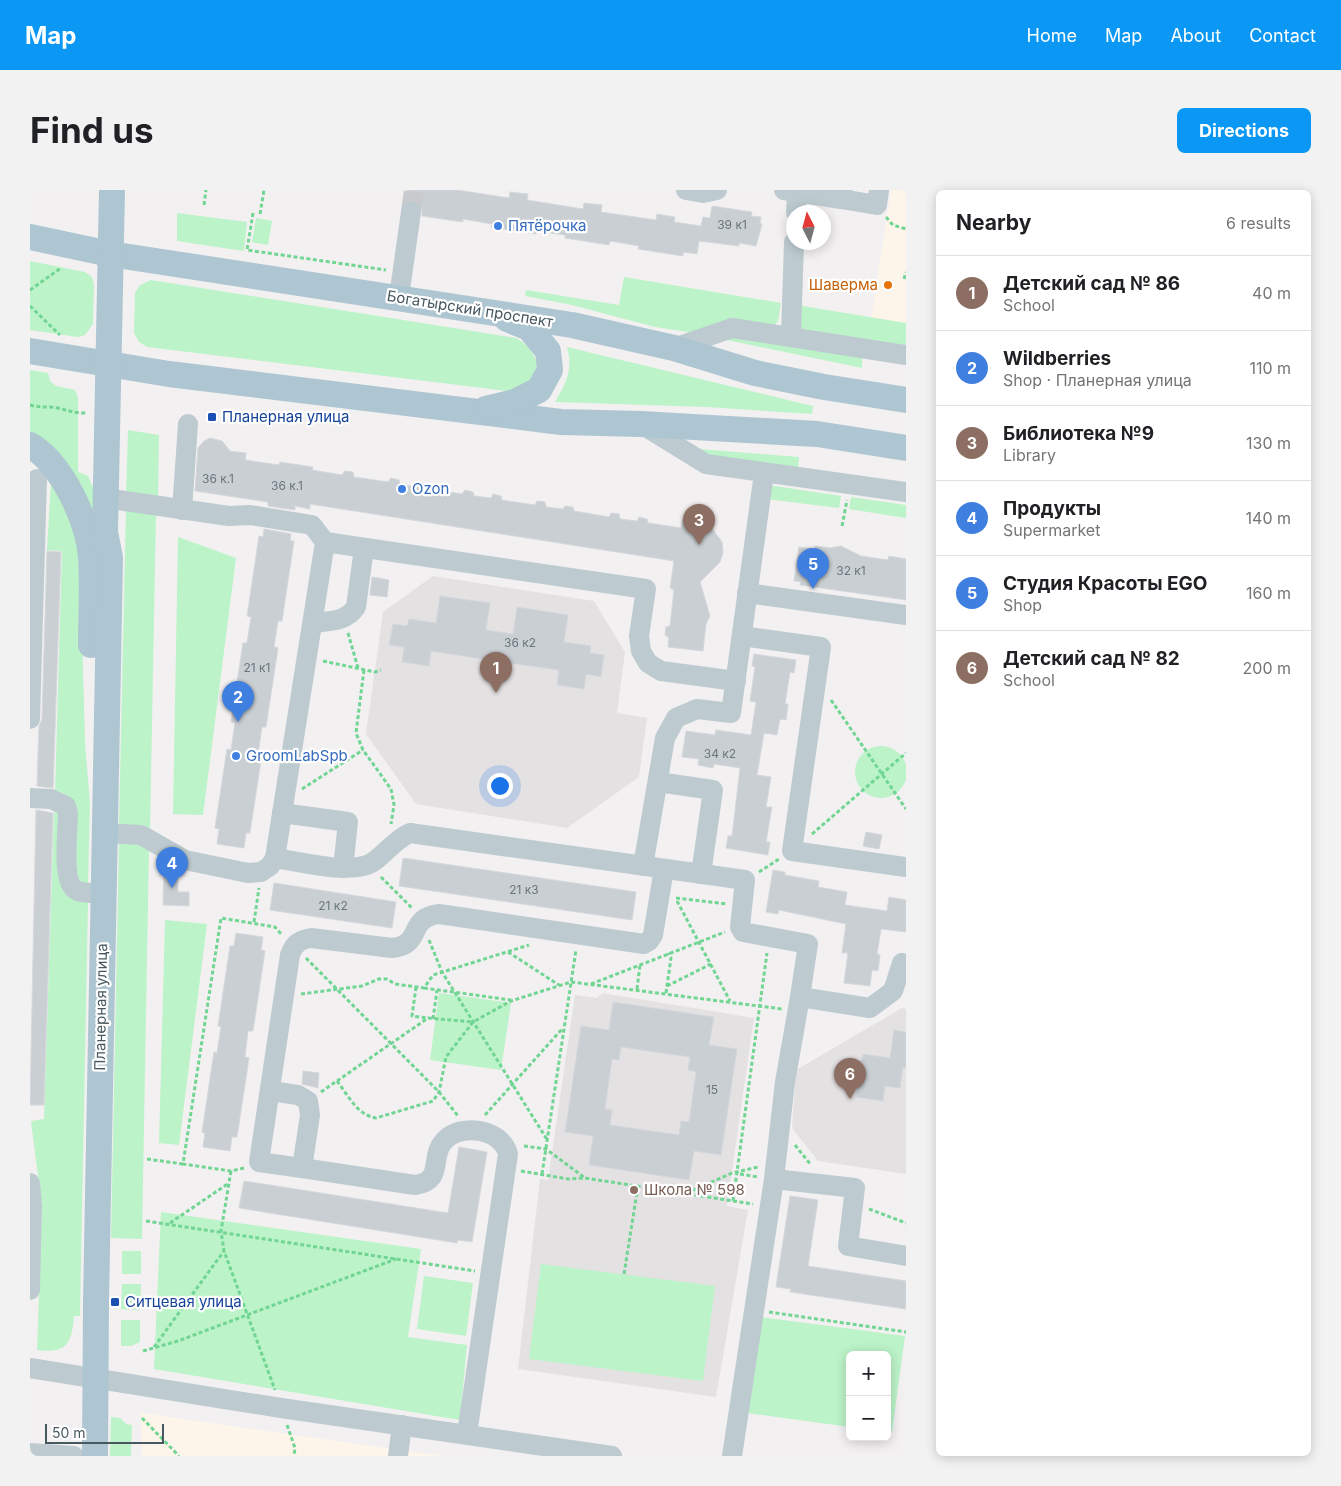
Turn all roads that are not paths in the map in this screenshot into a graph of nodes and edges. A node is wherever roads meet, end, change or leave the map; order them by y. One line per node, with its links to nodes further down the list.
1 (112, 190): 10 (main road, Планерная улица)
2 (124, 190): 10 (main road, Планерная улица)
3 (879, 190): 5 (street)
4 (790, 191): 5 (street); 6 (street)
5 (842, 194)
6 (794, 205)
7 (411, 212): 11 (street)
8 (30, 237): 10 (main road, Богатырский проспект)
9 (794, 250): 13 (street)
10 (117, 254): 11 (main road, Богатырский проспект); 17 (main road, Планерная улица)
11 (399, 297): 12 (main road, Богатырский проспект)
12 (485, 310): 14 (main road, Богатырский проспект); 19 (main road)
13 (791, 336): 14 (street); 16 (street)
14 (674, 348): 18 (main road, Богатырский проспект)
15 (30, 351): 17 (main road)
16 (906, 354)
17 (115, 365): 19 (main road); 27 (main road, Планерная улица); 31 (main road, Планерная улица)
18 (906, 400)
19 (473, 412): 21 (main road)
20 (188, 424): 28 (street)
21 (640, 424): 23 (main road); 24 (street)
22 (30, 445): 38 (main road)
23 (906, 448)
24 (764, 473): 26 (street); 32 (street)
25 (37, 479): 37 (street)
26 (906, 492)
27 (118, 500): 28 (street); 31 (main road, Планерная улица)
28 (182, 510): 29 (street)
29 (325, 542): 30 (street); 34 (street)
30 (364, 548): 34 (street); 36 (street)
31 (110, 558): 38 (main road, Планерная улица)
32 (747, 593): 33 (street); 35 (street)
33 (906, 615)
34 (313, 623): 41 (street)
35 (742, 636): 36 (street); 45 (street)
36 (736, 681): 39 (street)
37 (30, 719)
38 (107, 745): 42 (main road, Планерная улица)
39 (658, 782): 44 (street); 48 (street)
40 (30, 798): 49 (street)
41 (284, 806): 43 (street); 46 (street)
42 (105, 833): 43 (street); 49 (main road, Планерная улица)
43 (268, 865): 46 (street)
44 (643, 866): 46 (street); 47 (street)
45 (906, 867)
46 (344, 868)
47 (664, 869): 48 (street); 52 (street)
48 (701, 874): 51 (street)
49 (103, 893): 59 (main road, Планерная улица)
50 (906, 964): 51 (street)
51 (799, 1004): 54 (street)
52 (270, 1091): 53 (street); 53 (street)
53 (302, 1168): 61 (street)
54 (775, 1170): 56 (street); 67 (street)
55 (30, 1183): 57 (street)
56 (906, 1256)
57 (30, 1290)
58 (30, 1368): 59 (street)
59 (95, 1378): 60 (street); 64 (main road, Планерная улица)
60 (402, 1425): 61 (street); 65 (street)
61 (467, 1434): 66 (street)
62 (30, 1453): 63 (street)
63 (74, 1456)
64 (95, 1456)
65 (398, 1456)
66 (612, 1456)
67 (732, 1456)

